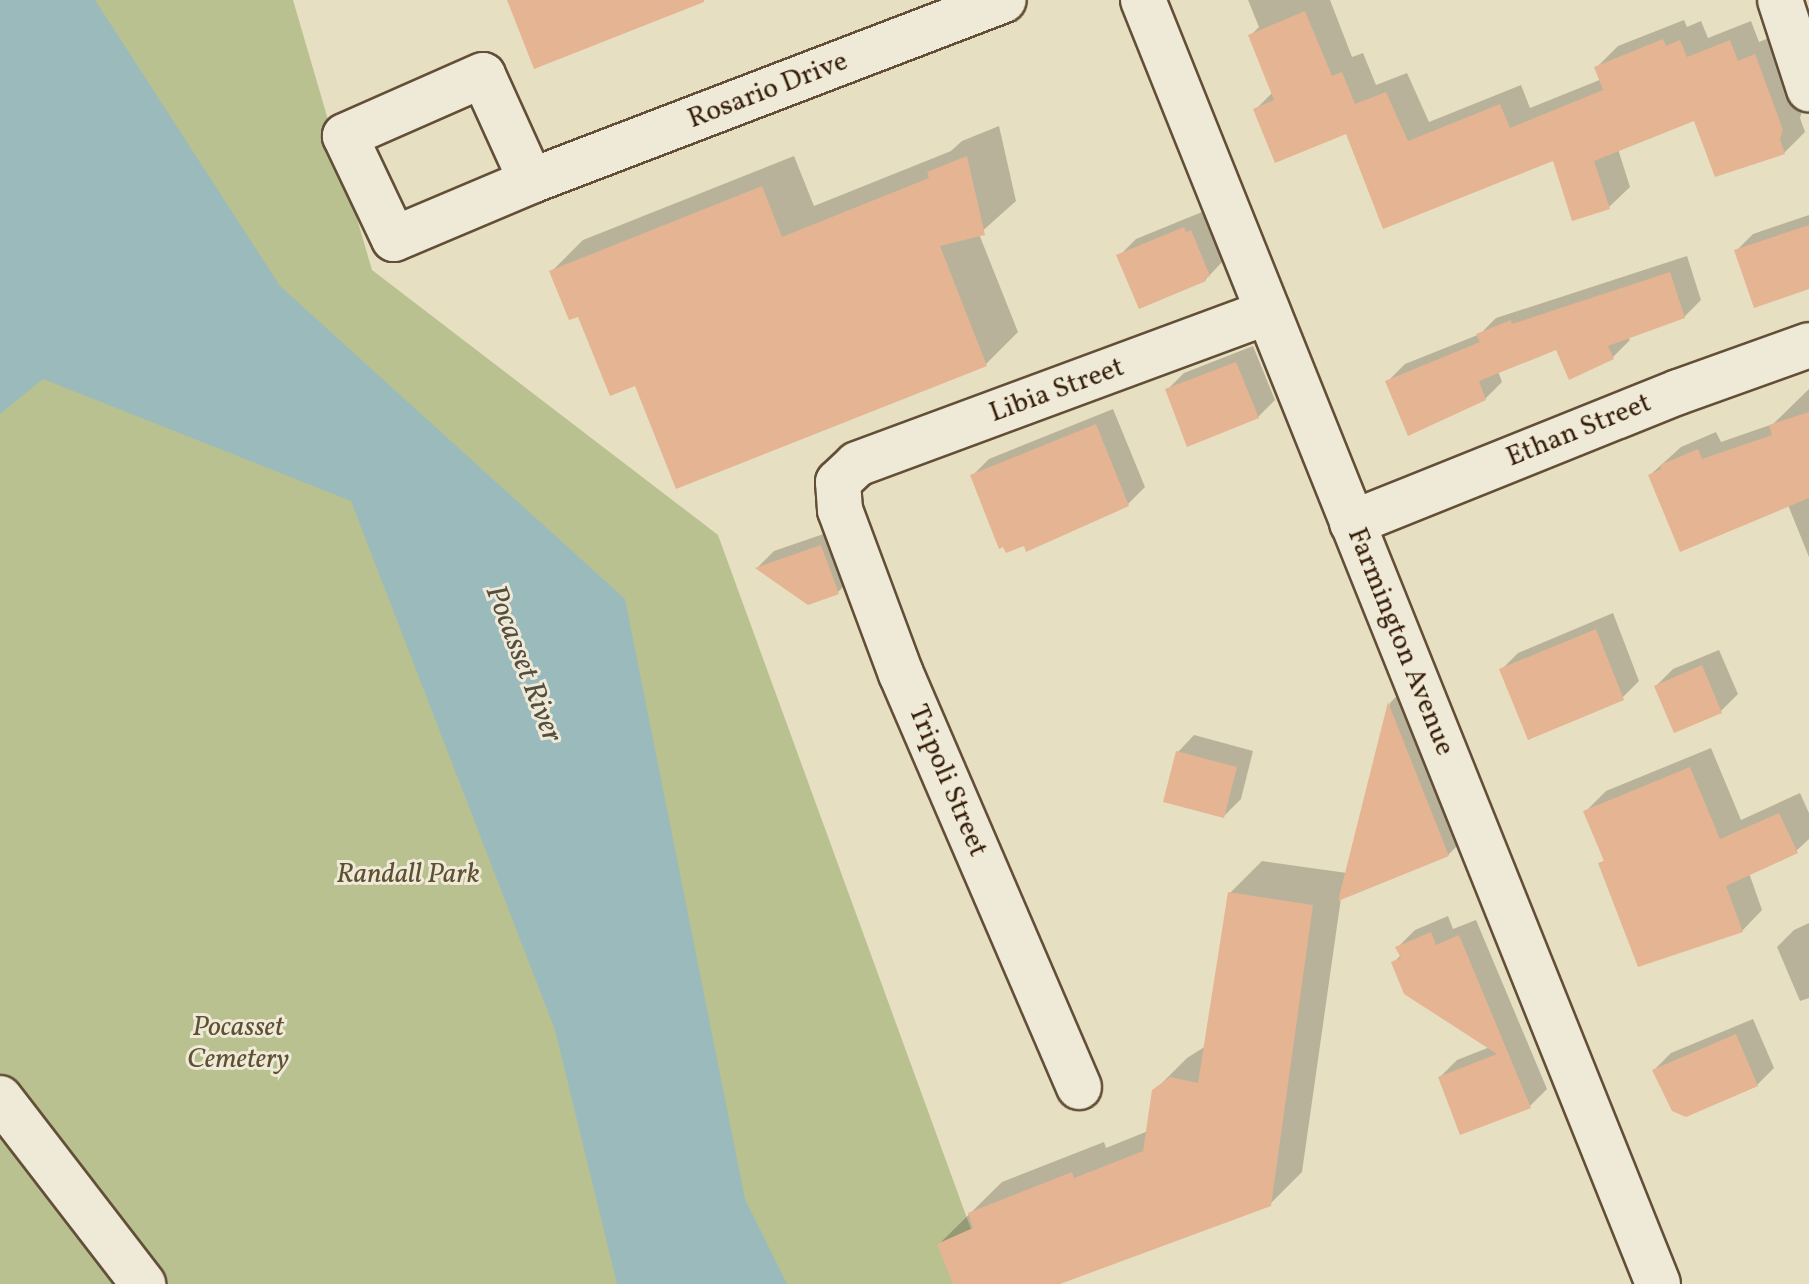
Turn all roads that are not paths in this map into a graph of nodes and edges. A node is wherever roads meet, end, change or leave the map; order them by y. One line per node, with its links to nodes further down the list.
1 (1004, 0): 5 (street, Rosario Drive)
2 (1143, 0): 6 (street, Farmington Avenue)
3 (1780, 0): 4 (street)
4 (1809, 89)
5 (531, 181)
6 (1268, 312): 8 (street, Libia Street); 9 (street, Farmington Avenue)
7 (1809, 345): 9 (street, Ethan Street)
8 (848, 472): 10 (street, Tripoli Street)
9 (1352, 523): 13 (street, Farmington Avenue)
10 (1079, 1087)
11 (0, 1098): 12 (street)
12 (143, 1284)
13 (1658, 1284)

